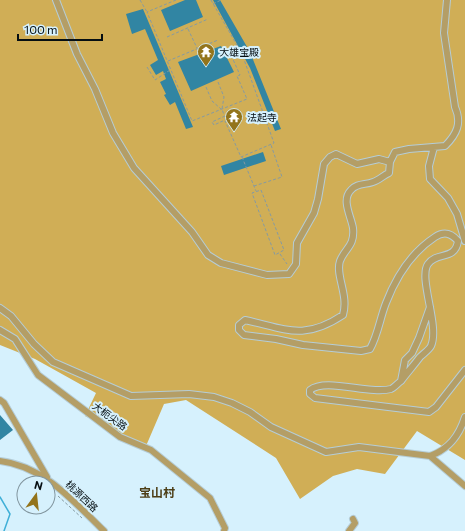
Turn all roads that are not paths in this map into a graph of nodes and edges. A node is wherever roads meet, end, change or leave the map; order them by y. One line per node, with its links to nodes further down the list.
1 (56, 0): 4 (street)
2 (447, 0): 3 (street)
3 (434, 147): 4 (street); 5 (street)
4 (390, 162): 6 (street)
5 (465, 241)
6 (430, 307): 10 (street); 10 (street)
7 (0, 308): 13 (street)
8 (0, 330): 21 (street, 大枙尖路)
9 (465, 370): 10 (street)
10 (401, 381)
11 (0, 400): 16 (street)
12 (465, 417): 13 (street)
13 (430, 456): 17 (street)
14 (0, 461): 15 (street, 桃源西路)
15 (39, 475)
16 (45, 475)
17 (465, 486)
18 (56, 487): 20 (street, 桃源西路)
19 (353, 519): 22 (street)
20 (104, 531)
21 (224, 531)
22 (349, 531)

